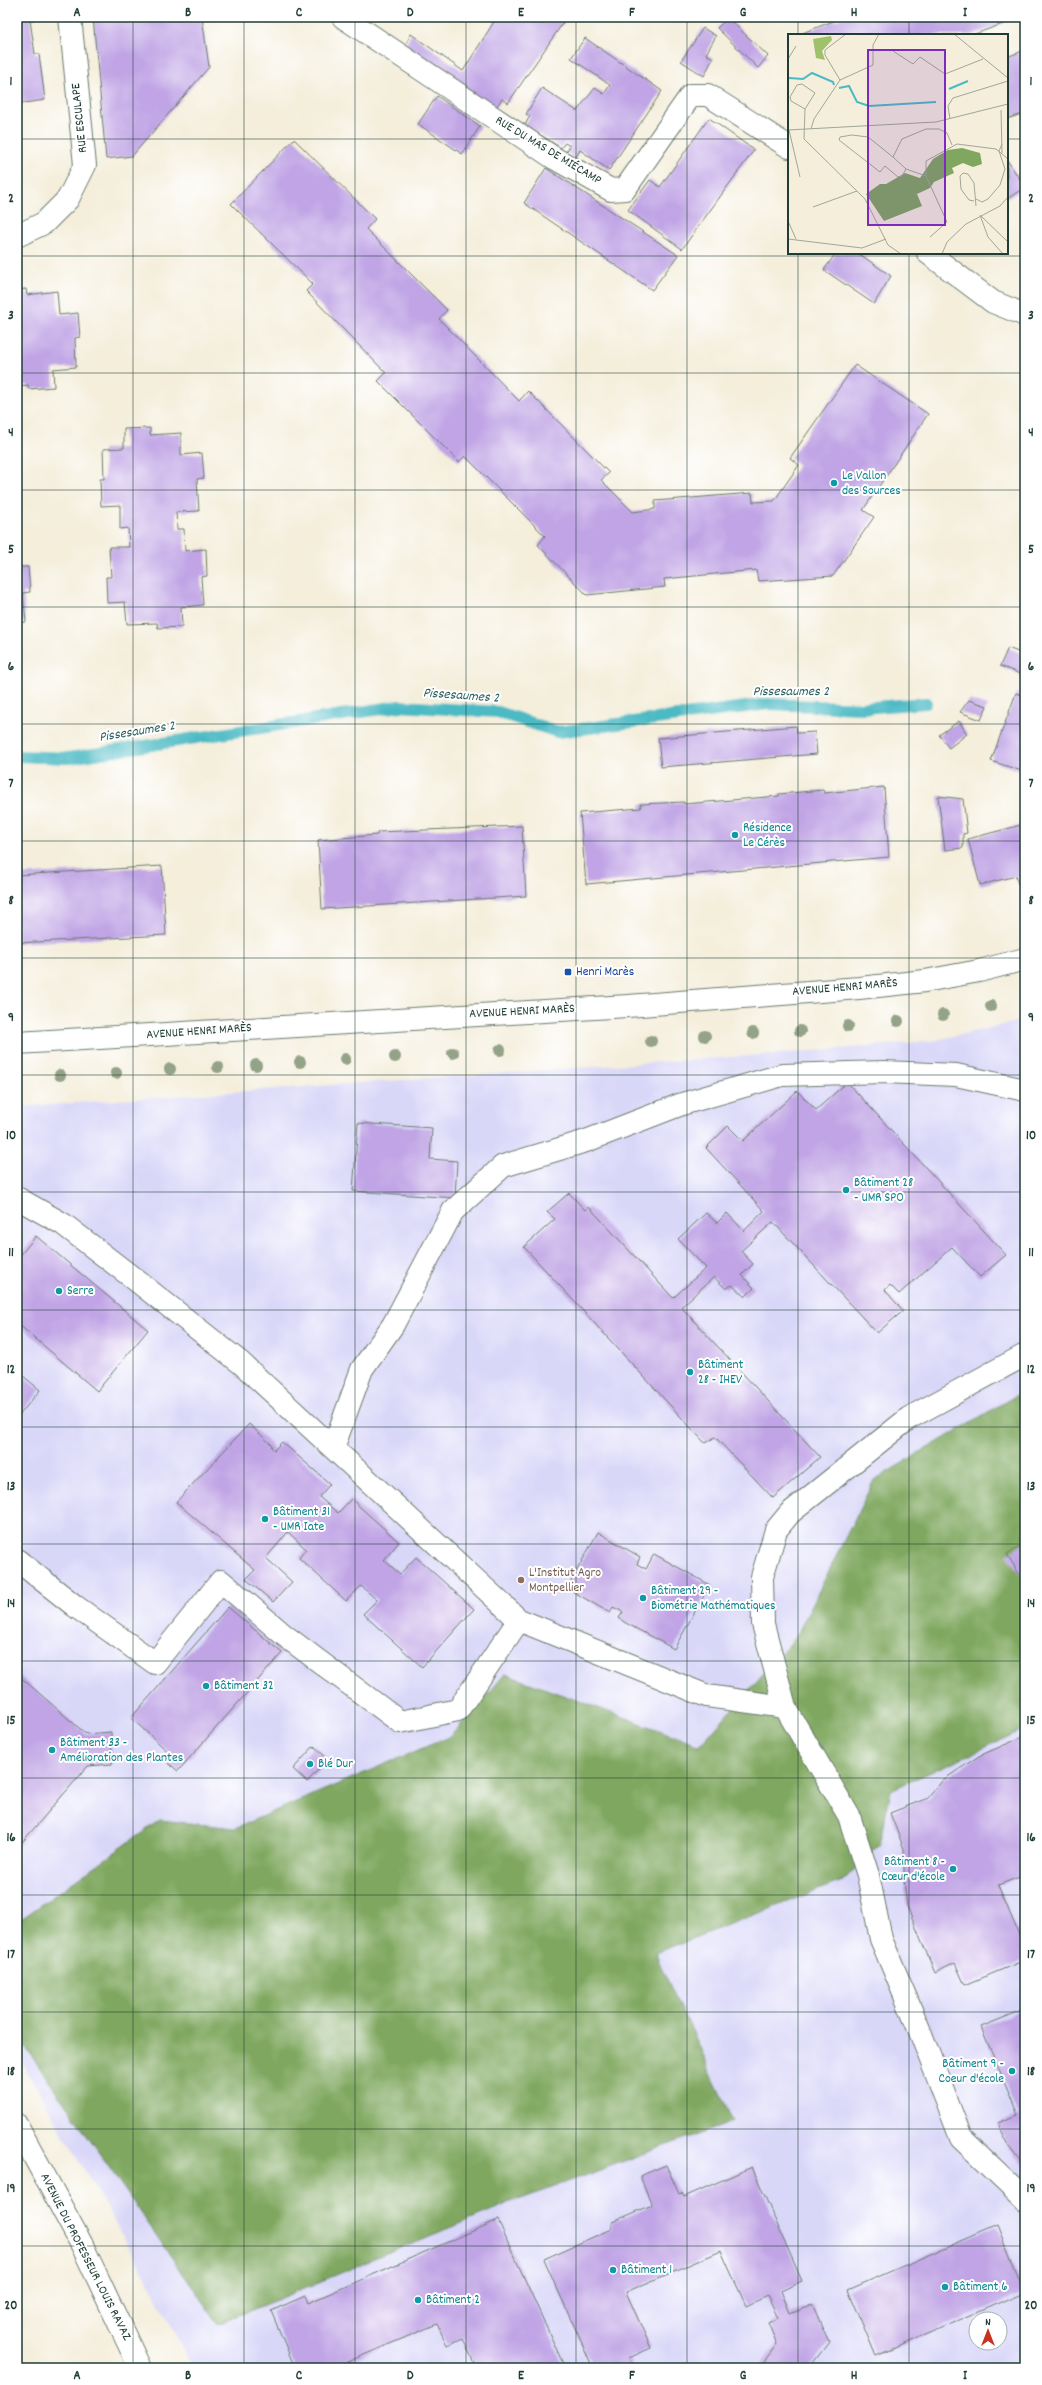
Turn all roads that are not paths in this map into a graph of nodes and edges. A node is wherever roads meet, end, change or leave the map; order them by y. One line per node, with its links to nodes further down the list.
1 (70, 17): 4 (street, RUE ESCULAPE)
2 (343, 17): 3 (street, RUE DU MAS DE MIÉCAMP)
3 (788, 146)
4 (17, 236)
5 (929, 254): 6 (street)
6 (1025, 315)
7 (1025, 959): 8 (street, AVENUE HENRI MARÈS)
8 (17, 1043)
9 (1025, 1090): 12 (street)
10 (17, 1198): 12 (street)
11 (1025, 1355): 15 (street)
12 (333, 1448): 14 (street)
13 (17, 1560): 14 (street)
14 (519, 1620): 15 (street)
15 (785, 1707): 17 (street)
16 (17, 2125): 18 (street, AVENUE DU PROFESSEUR LOUIS RAVAZ)
17 (1025, 2199)
18 (140, 2368)

